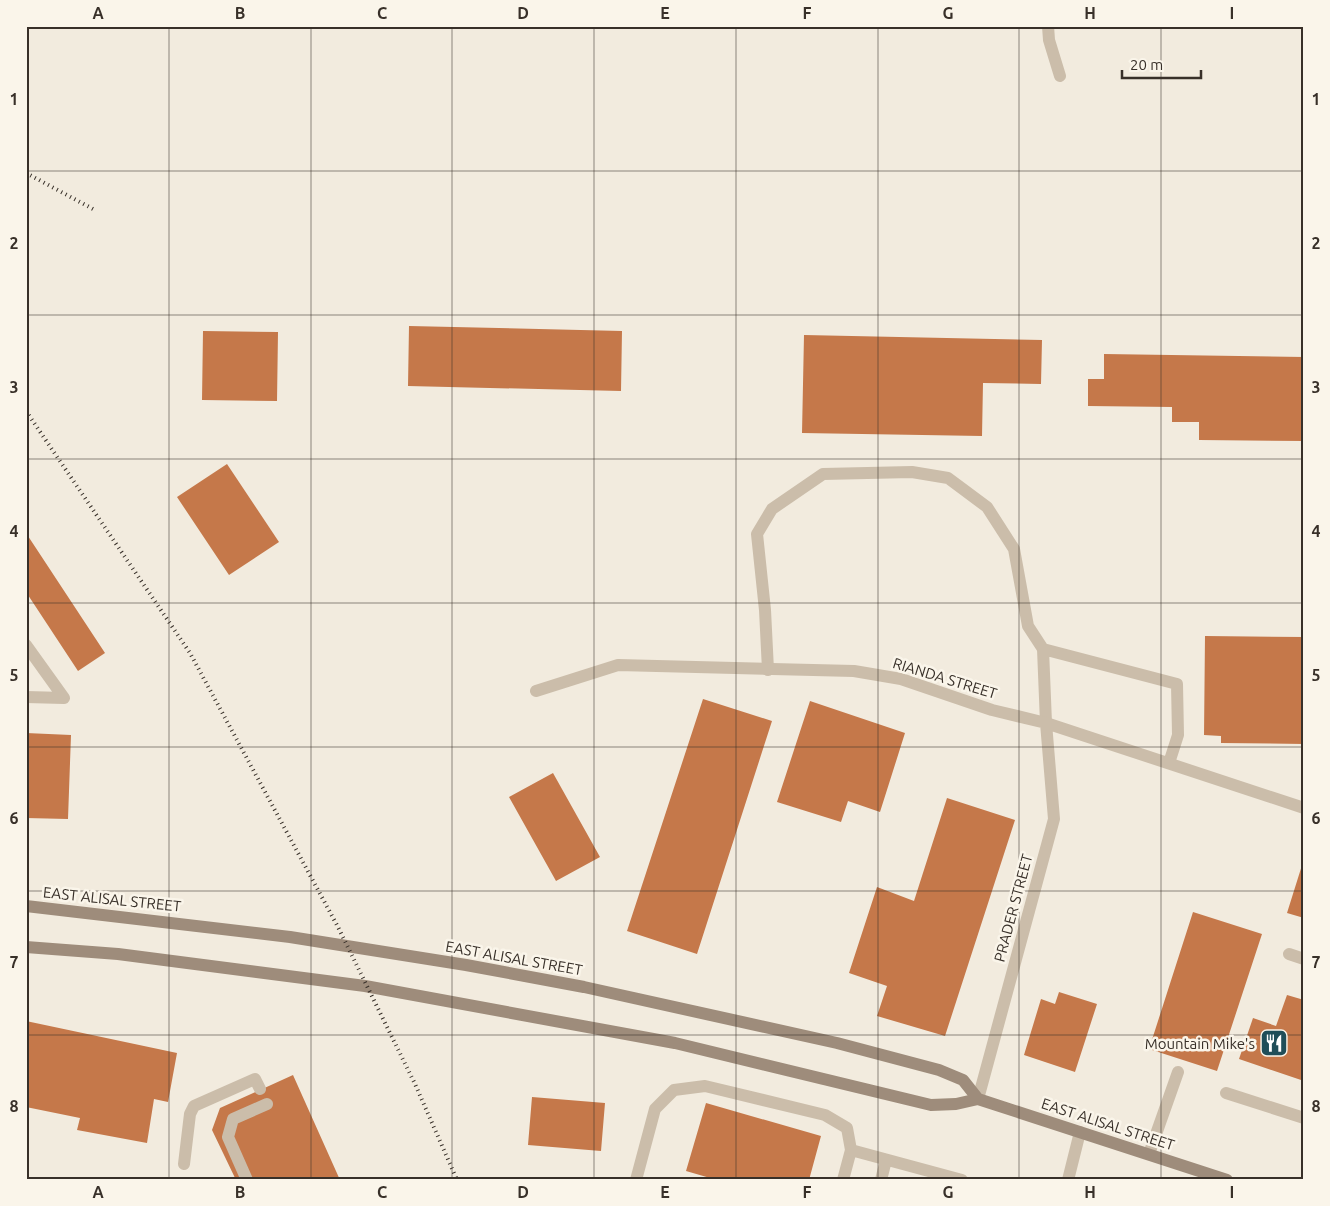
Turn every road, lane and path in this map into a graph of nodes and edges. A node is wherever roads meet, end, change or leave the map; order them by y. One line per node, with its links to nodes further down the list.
1 (1048, 26): 2 (street)
2 (1060, 76)
3 (26, 645): 7 (street)
4 (1043, 649): 5 (street); 8 (street, PRADER STREET); 9 (street)
5 (768, 670): 6 (street, RIANDA STREET); 8 (street, RIANDA STREET)
6 (536, 691)
7 (26, 697)
8 (1046, 723): 9 (street, RIANDA STREET); 18 (street, PRADER STREET)
9 (1169, 763): 10 (street, RIANDA STREET)
10 (1304, 808)
11 (26, 906): 18 (main road, EAST ALISAL STREET)
12 (26, 947): 18 (main road, EAST ALISAL STREET)
13 (1289, 954): 14 (street)
14 (1304, 959)
15 (1178, 1072): 23 (street)
16 (260, 1089): 25 (street)
17 (1226, 1093): 20 (street)
18 (978, 1099): 21 (main road, EAST ALISAL STREET)
19 (267, 1104): 27 (street)
20 (1304, 1118)
21 (1080, 1132): 23 (main road, EAST ALISAL STREET); 32 (street)
22 (851, 1150): 24 (street); 28 (street); 29 (street)
23 (1149, 1154): 33 (main road, EAST ALISAL STREET)
24 (886, 1160): 26 (street); 30 (street)
25 (184, 1164)
26 (920, 1174): 31 (street)
27 (247, 1180)
28 (636, 1180)
29 (843, 1180)
30 (881, 1180)
31 (962, 1180)
32 (1068, 1180)
33 (1227, 1180)

